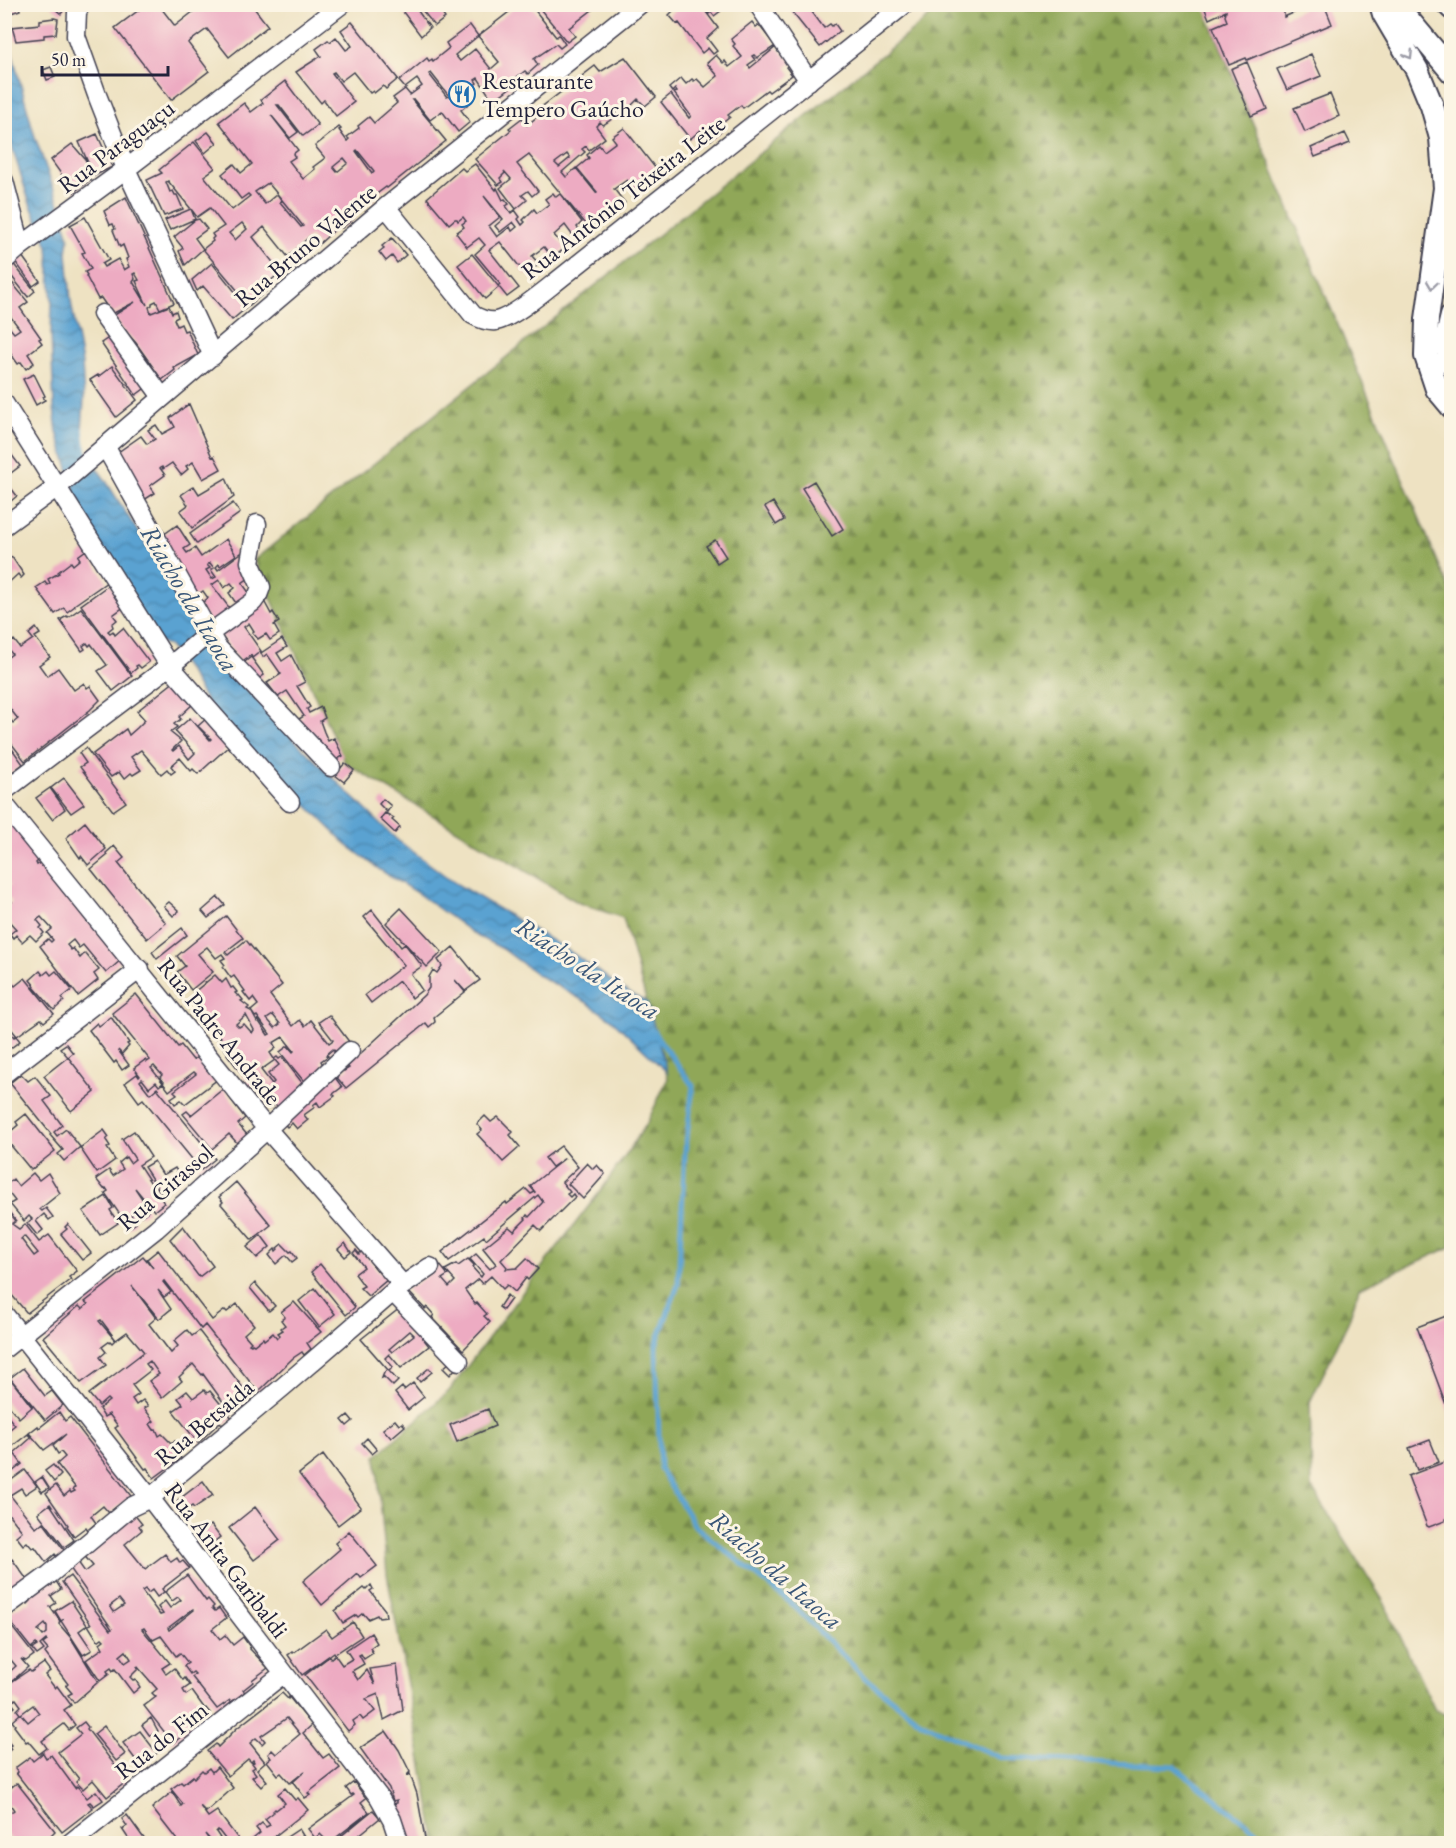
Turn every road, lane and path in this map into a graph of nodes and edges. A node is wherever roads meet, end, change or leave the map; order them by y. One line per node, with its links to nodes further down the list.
1 (81, 4): 12 (street)
2 (342, 4): 12 (street, Rua Paraguaçu)
3 (640, 4): 14 (street, Rua Bruno Valente)
4 (758, 4): 11 (street)
5 (905, 4): 11 (street, Rua Antônio Teixeira Leite)
6 (1381, 4): 23 (main road, one-way to 23)
7 (1395, 4): 10 (main road)
8 (1448, 4): 9 (main road)
9 (1452, 8)
10 (1452, 72)
11 (809, 81): 14 (street, Rua Antônio Teixeira Leite)
12 (126, 169): 15 (street, Rua Paraguaçu); 19 (street)
13 (4, 181): 15 (street)
14 (386, 207): 19 (street, Rua Bruno Valente)
15 (26, 243): 16 (street, Rua Paraguaçu)
16 (4, 261)
17 (102, 314): 21 (street)
18 (1452, 315): 20 (main road)
19 (213, 356): 21 (street, Rua Bruno Valente)
20 (1452, 365)
21 (162, 397): 24 (street, Rua Bruno Valente)
22 (4, 403): 25 (street)
23 (1452, 407)
24 (102, 448): 25 (street, Rua Bruno Valente); 28 (street)
25 (58, 486): 27 (street, Rua Bruno Valente); 29 (street)
26 (257, 524): 28 (street)
27 (4, 526)
28 (206, 636): 29 (street); 30 (street)
29 (173, 663): 31 (street); 32 (street)
30 (331, 767)
31 (4, 791)
32 (290, 802)
33 (4, 804): 34 (street, Rua Padre Andrade)
34 (140, 969): 36 (street); 37 (street, Rua Padre Andrade)
35 (350, 1051): 37 (street, Rua Girassol)
36 (4, 1074)
37 (267, 1129): 39 (street, Rua Padre Andrade); 41 (street, Rua Girassol)
38 (430, 1267): 39 (street, Rua Betsaida)
39 (398, 1288): 43 (street, Rua Padre Andrade); 44 (street, Rua Betsaida)
40 (4, 1314): 41 (street, Rua Anita Garibaldi)
41 (21, 1336): 42 (street, Rua Girassol); 44 (street, Rua Anita Garibaldi)
42 (4, 1350)
43 (459, 1361)
44 (150, 1498): 45 (street, Rua Betsaida); 46 (street, Rua Anita Garibaldi)
45 (4, 1608)
46 (284, 1674): 47 (street, Rua do Fim); 48 (street, Rua Anita Garibaldi)
47 (69, 1844)
48 (400, 1844)

